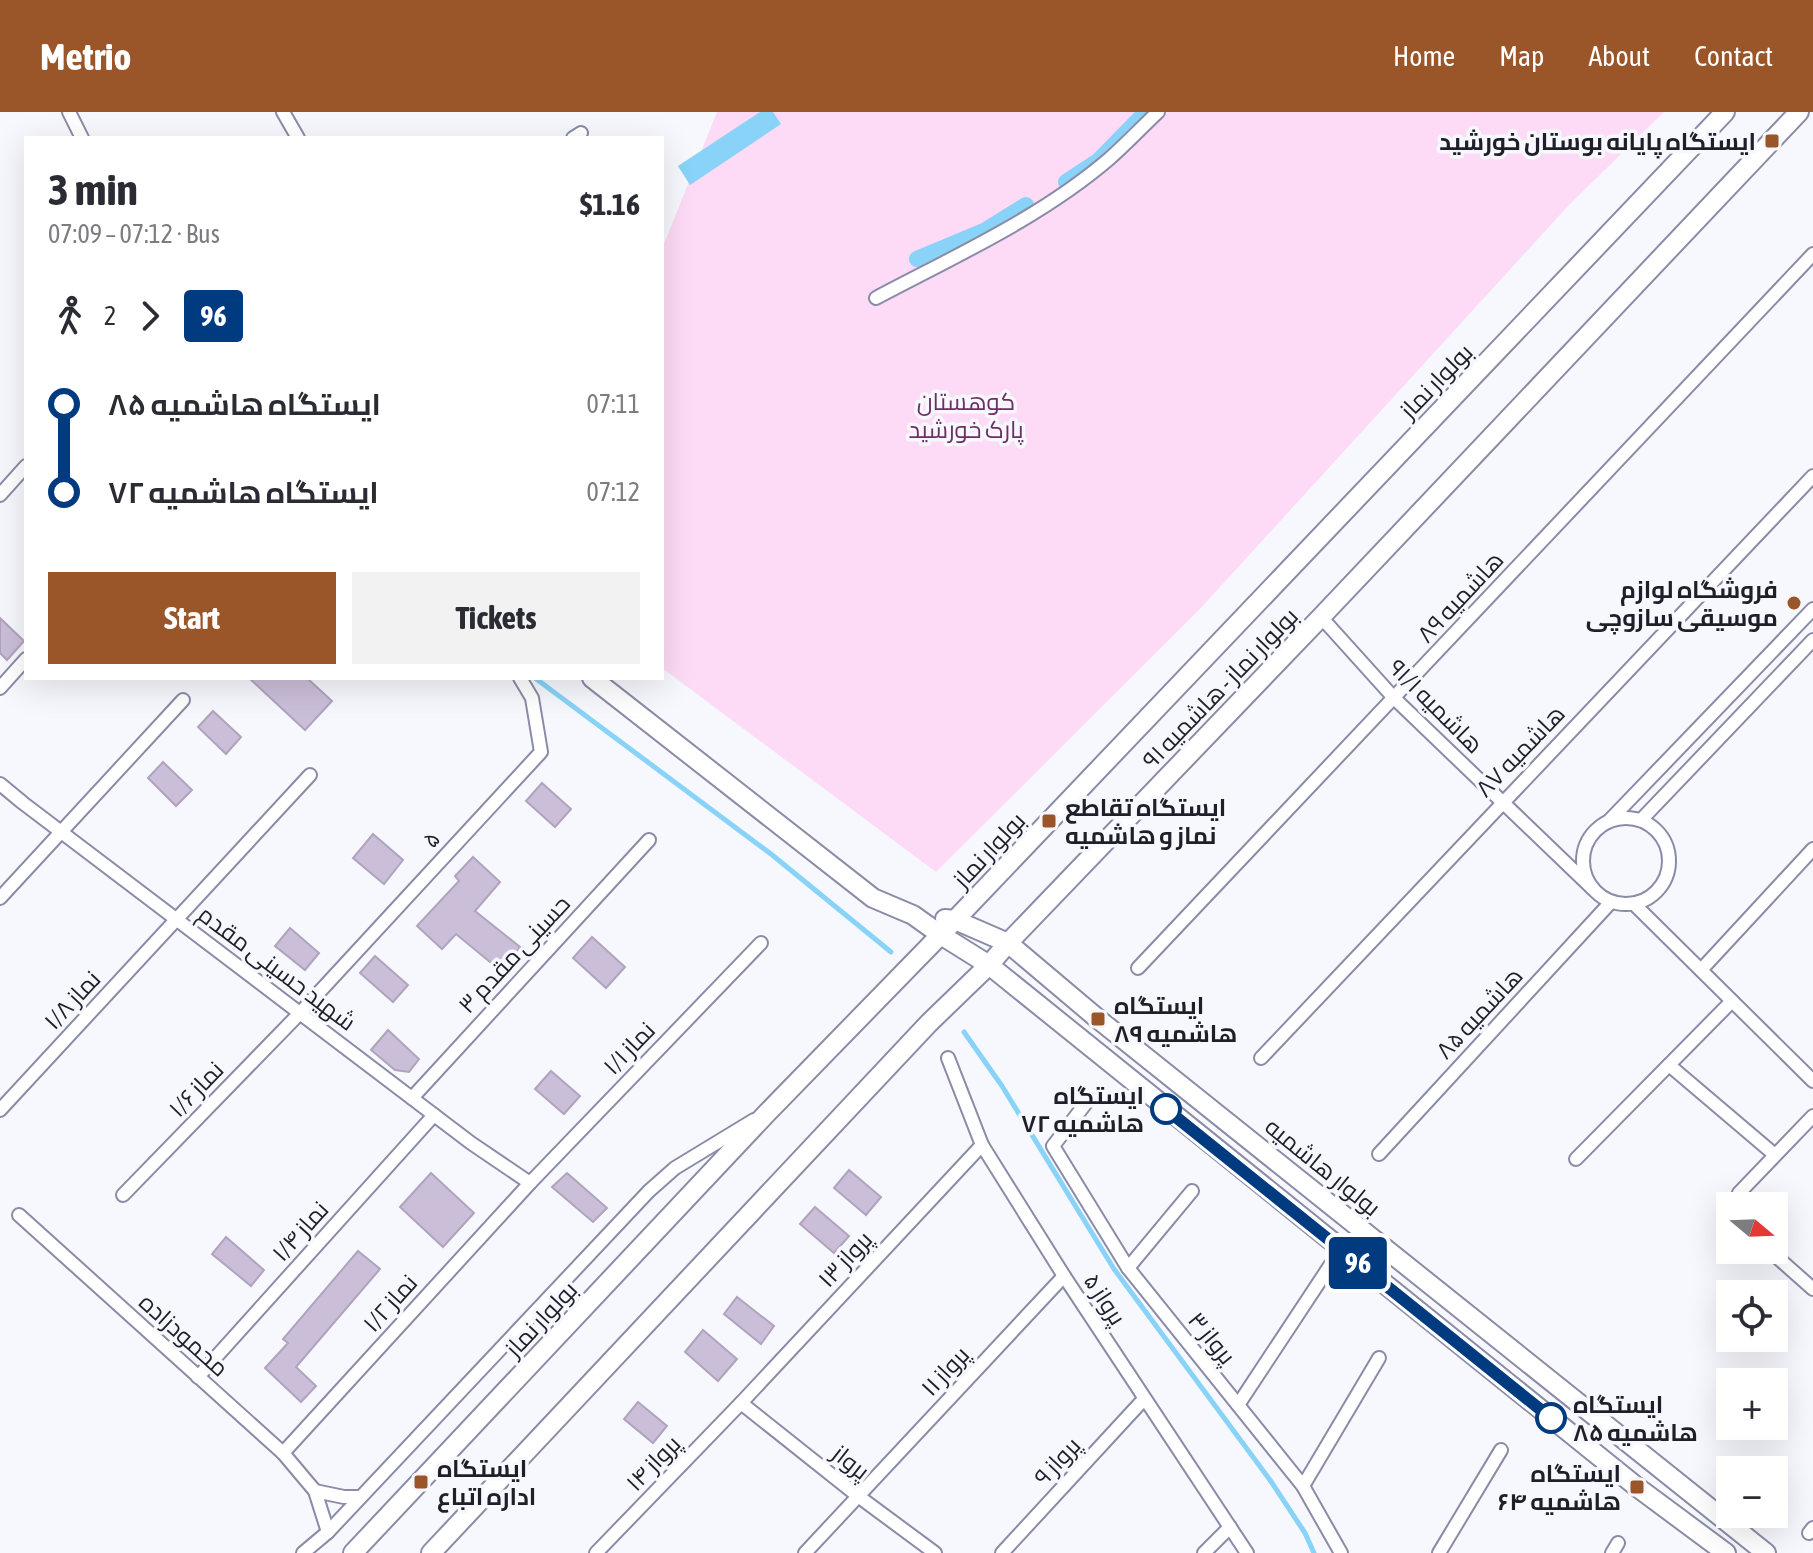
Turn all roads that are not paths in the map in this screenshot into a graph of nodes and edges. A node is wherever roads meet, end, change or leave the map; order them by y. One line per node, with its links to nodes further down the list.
1 (69, 112): 6 (street)
2 (283, 112): 7 (street)
3 (1158, 112): 9 (street)
4 (1725, 112): 36 (main road, بولوار نماز)
5 (1799, 112): 14 (main road)
6 (81, 136)
7 (297, 136)
8 (1813, 254): 20 (street, هاشمیه ۸۹)
9 (876, 298)
10 (24, 468): 12 (street)
11 (1813, 476): 24 (street, هاشمیه ۸۷)
12 (0, 495)
13 (1813, 609): 26 (street)
14 (1321, 617): 20 (street, هاشمیه ۹۱/۱); 39 (main road, بولوار نماز - هاشمیه ۹۱)
15 (1813, 640): 25 (street)
16 (24, 661): 19 (street)
17 (521, 680): 44 (street, ۵)
18 (595, 680): 34 (main road)
19 (0, 688)
20 (1394, 698): 24 (street, هاشمیه ۹۱/۱); 41 (street, هاشمیه ۸۹)
21 (183, 700): 27 (street)
22 (310, 775): 35 (street, نماز ۱/۸)
23 (0, 784): 27 (street, شهید حسینی مقدم)
24 (1502, 802): 30 (street, هاشمیه ۹۱/۱); 46 (street, هاشمیه ۸۷)
25 (1641, 820): 26 (street); 33 (street)
26 (1608, 822): 30 (street)
27 (61, 832): 31 (street); 35 (street, شهید حسینی مقدم)
28 (649, 840): 49 (street, حسینی مقدم ۳)
29 (1813, 849): 42 (street)
30 (1593, 889): 32 (street)
31 (0, 898)
32 (1611, 902): 33 (street); 56 (street, هاشمیه ۸۵)
33 (1634, 904): 42 (street)
34 (913, 915): 36 (main road, بولوار هاشمیه); 37 (main road)
35 (176, 919): 44 (street, شهید حسینی مقدم); 51 (street, نماز ۱/۸)
36 (955, 920): 37 (main road, بولوار نماز); 39 (main road, بولوار هاشمیه)
37 (941, 935): 40 (main road); 52 (main road, بولوار نماز)
38 (761, 943): 59 (street, نماز ۱/۱)
39 (1008, 943): 40 (main road, بولوار نماز - هاشمیه ۹۱); 82 (main road, بولوار هاشمیه)
40 (989, 965): 64 (main road); 85 (main road)
41 (1138, 968)
42 (1701, 970): 43 (street)
43 (1732, 1001): 47 (street); 48 (street)
44 (300, 1013): 49 (street, شهید حسینی مقدم); 62 (street, نماز ۱/۶)
45 (948, 1058): 55 (street, پرواز ۵)
46 (1261, 1058)
47 (1669, 1065): 57 (street); 58 (street)
48 (1810, 1073)
49 (412, 1098): 53 (street, شهید حسینی مقدم)
50 (1086, 1103): 66 (street, پرواز ۳)
51 (0, 1110)
52 (767, 1113): 79 (street); 84 (main road, بولوار نماز)
53 (434, 1115): 59 (street, شهید حسینی مقدم); 70 (street, نماز ۱/۴)
54 (1813, 1116): 57 (street)
55 (982, 1145): 67 (street, پرواز ۵); 72 (street, پرواز ۱۳)
56 (1379, 1154)
57 (1775, 1155): 61 (street)
58 (1576, 1159)
59 (530, 1183): 75 (street, نماز ۱/۲)
60 (1192, 1191): 66 (street)
61 (1740, 1192)
62 (123, 1195)
63 (19, 1215): 70 (street, محمودزاده)
64 (1341, 1249): 73 (street); 94 (main road)
65 (1785, 1264): 68 (street)
66 (1128, 1268): 73 (street, پرواز ۳)
67 (1064, 1276): 71 (street, پرواز ۵); 78 (street, پرواز ۱۱)
68 (1813, 1289)
69 (1379, 1358): 76 (street)
70 (198, 1377): 75 (street, محمودزاده)
71 (1144, 1399): 80 (street, پرواز ۵); 89 (street, پرواز ۹)
72 (741, 1403): 78 (street, پرواز); 86 (street, پرواز ۱۴)
73 (1238, 1405): 76 (street, پرواز ۳)
74 (1501, 1450): 93 (street)
75 (283, 1453): 77 (street, محمودزاده)
76 (1303, 1486): 92 (street, پرواز ۳)
77 (315, 1491): 79 (street); 81 (street, محمودزاده)
78 (858, 1496): 87 (street, پرواز ۱۱); 88 (street, پرواز)
79 (360, 1497): 81 (street)
80 (1230, 1527): 90 (street); 91 (street, پرواز ۵)
81 (328, 1532): 83 (street)
82 (1743, 1534): 94 (main road); 95 (main road, بولوار هاشمیه)
83 (303, 1553)
84 (353, 1553)
85 (431, 1553)
86 (596, 1553)
87 (805, 1553)
88 (935, 1553)
89 (1002, 1553)
90 (1204, 1553)
91 (1247, 1553)
92 (1341, 1553)
93 (1439, 1553)
94 (1727, 1553)
95 (1766, 1553)

